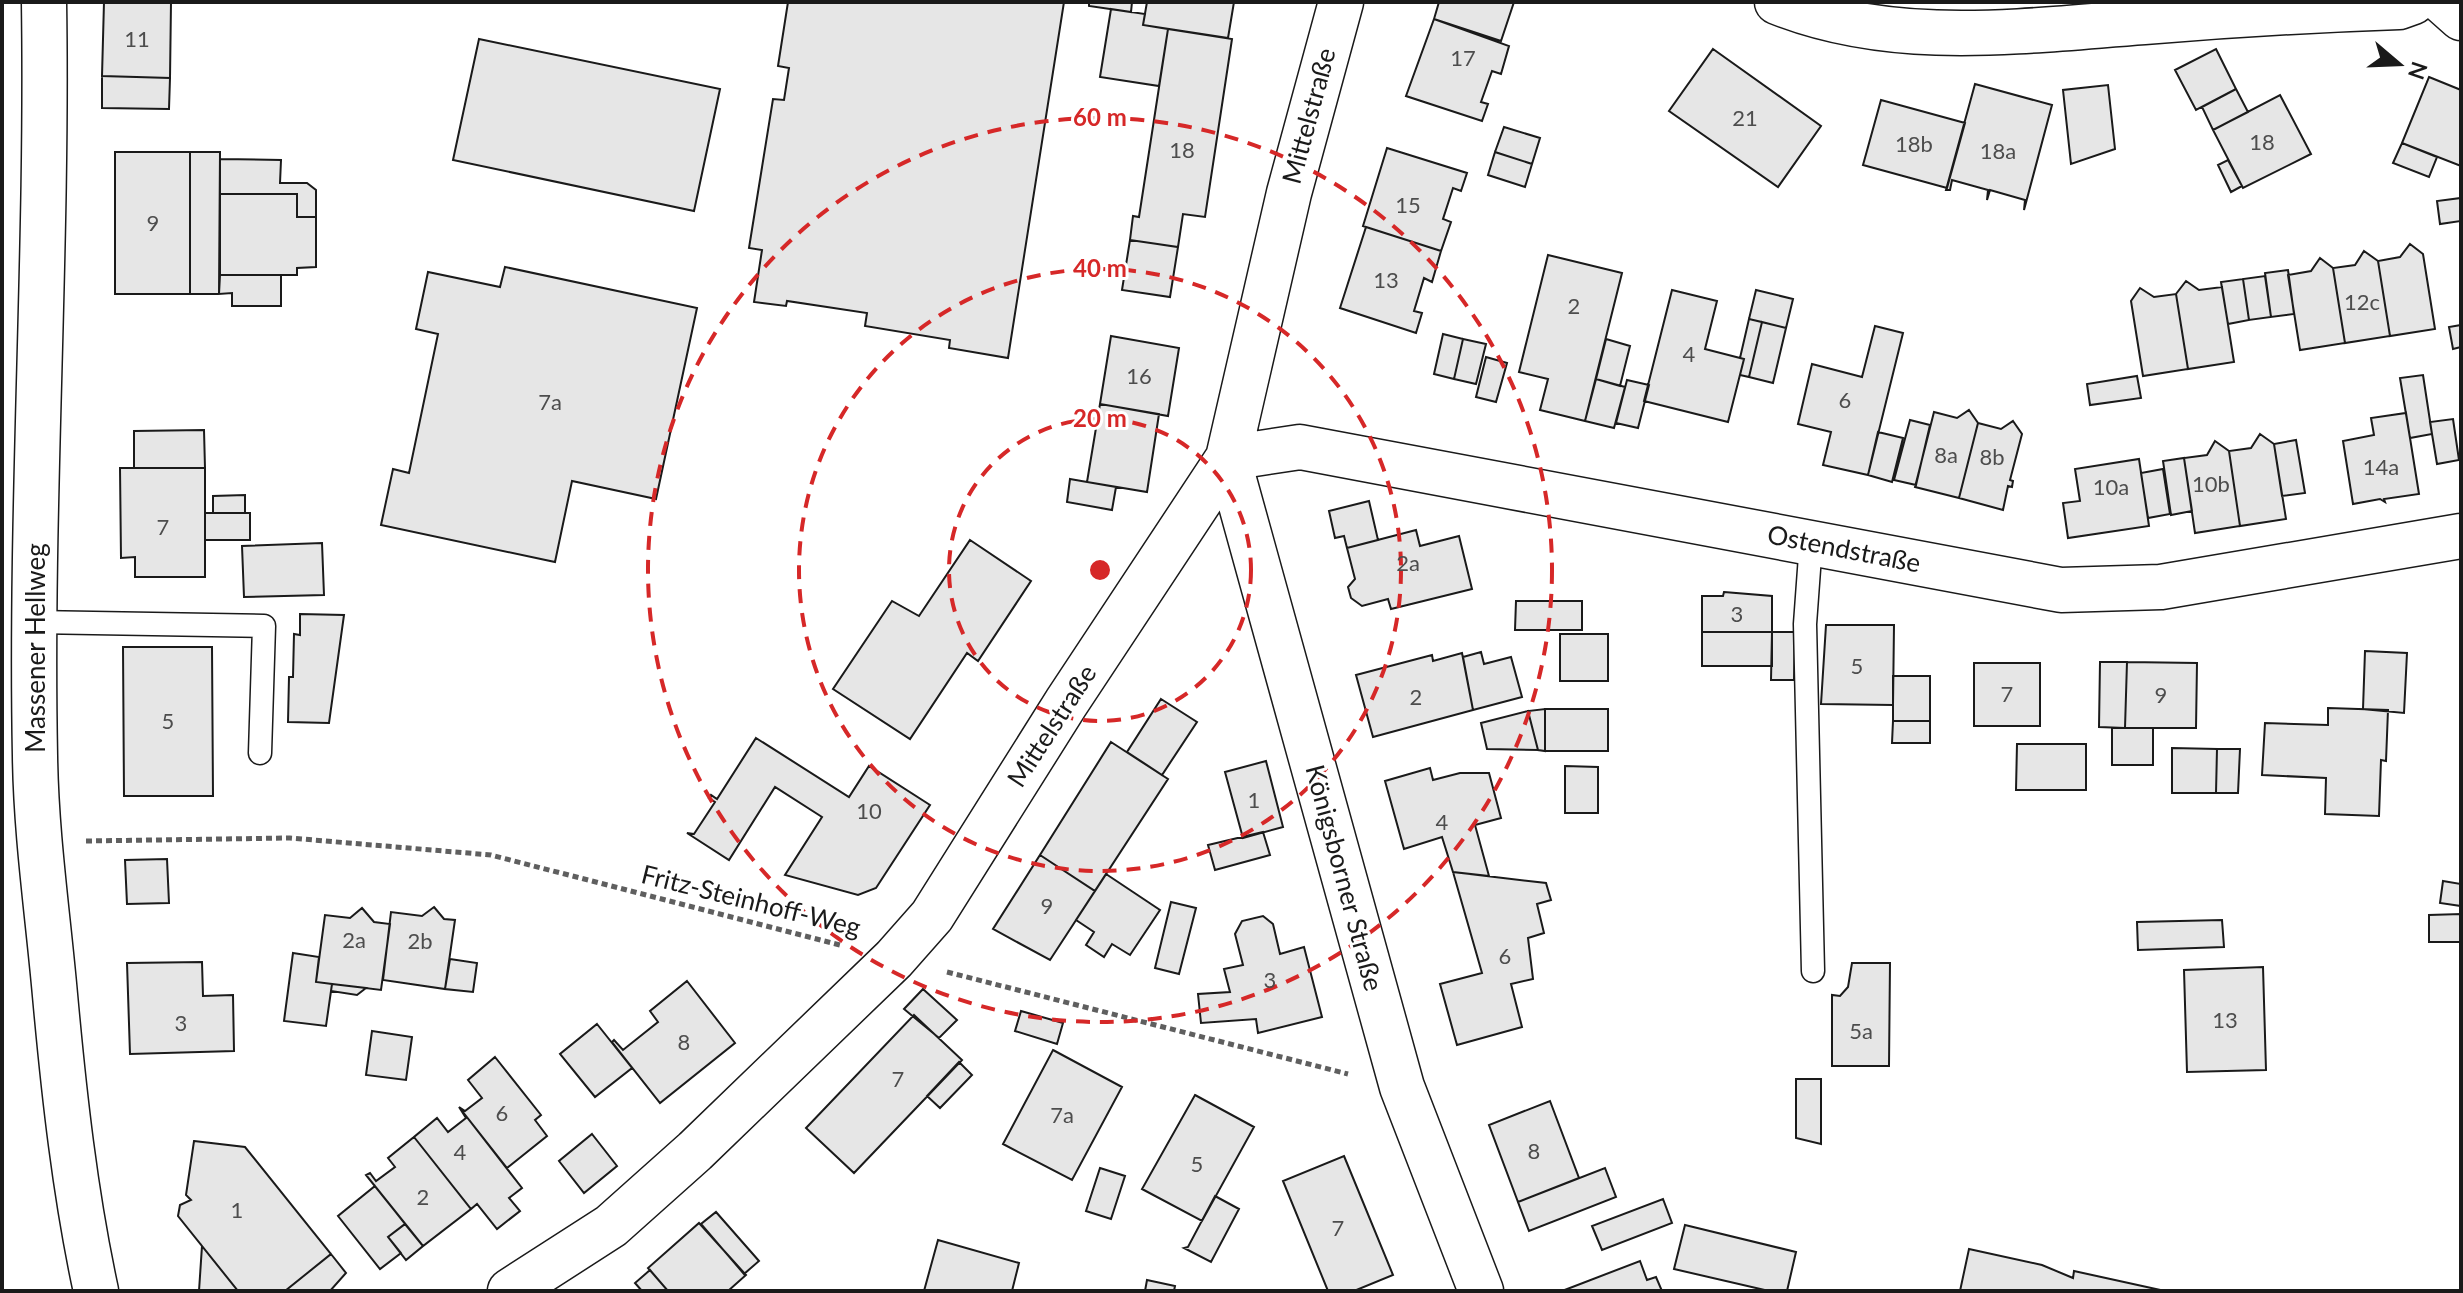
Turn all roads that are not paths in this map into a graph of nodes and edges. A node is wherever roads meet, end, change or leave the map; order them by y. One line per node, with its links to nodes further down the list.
1 (44, 2): 10 (street, Massener Hellweg)
2 (1777, 2): 3 (street)
3 (2413, 2)
4 (2443, 2): 6 (street)
5 (1338, 3): 7 (street, Mittelstraße)
6 (2461, 18)
7 (1228, 458): 9 (street, Ostendstraße); 14 (street, Mittelstraße); 15 (street, Königsborner Straße)
8 (2461, 536): 9 (street, Ostendstraße)
9 (1811, 542): 12 (lane)
10 (34, 622): 11 (lane); 13 (street, Massener Hellweg)
11 (260, 753)
12 (1813, 971)
13 (96, 1291)
14 (510, 1291)
15 (1481, 1291)

